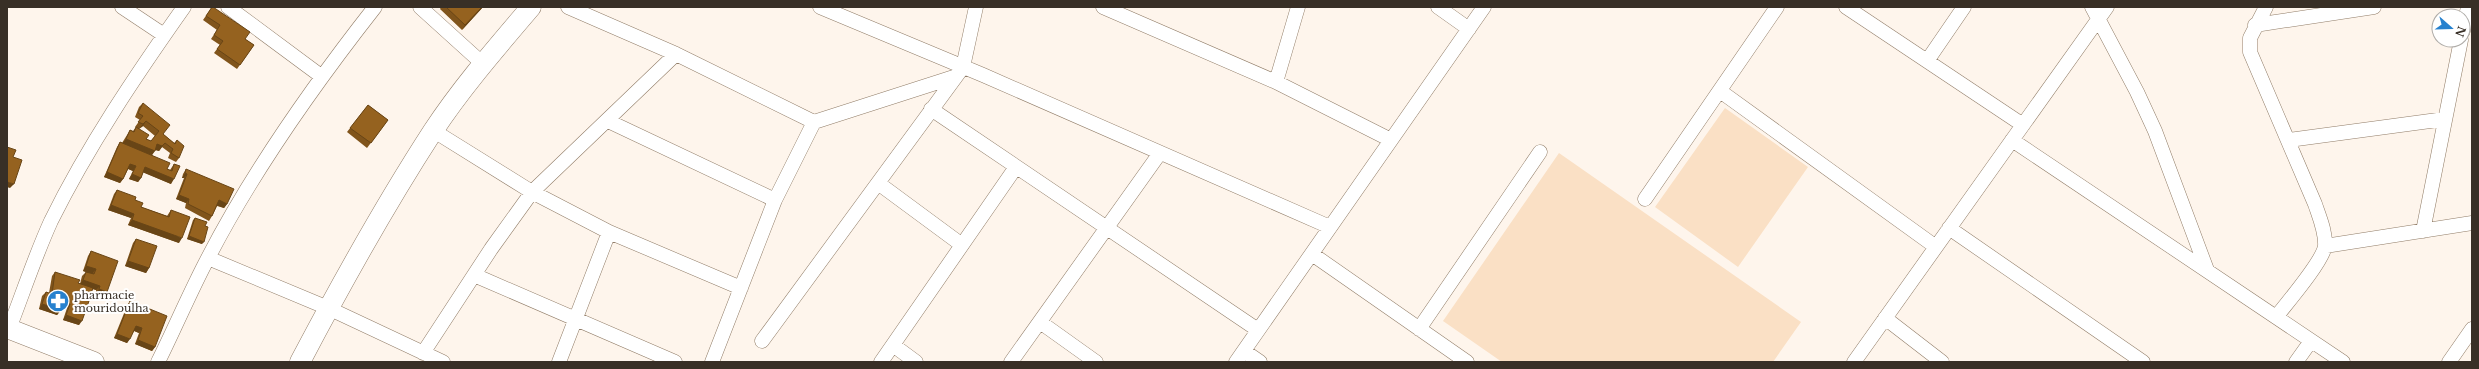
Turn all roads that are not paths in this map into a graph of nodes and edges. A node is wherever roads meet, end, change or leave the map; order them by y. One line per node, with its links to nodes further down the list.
1 (122, 7): 24 (street)
2 (184, 7): 24 (street)
3 (228, 7): 30 (street)
4 (375, 7): 30 (street)
5 (420, 7): 28 (street)
6 (531, 7): 28 (street)
7 (568, 7): 26 (street)
8 (820, 7): 29 (street)
9 (976, 7): 29 (street)
10 (1103, 7): 31 (street)
11 (1298, 7): 31 (street)
12 (1438, 7): 23 (street)
13 (1484, 7): 23 (street)
14 (1777, 7): 32 (street)
15 (1846, 7): 27 (street)
16 (1964, 7): 27 (street)
17 (2092, 7): 21 (street)
18 (2107, 7): 21 (street)
19 (2266, 7): 22 (street)
20 (2374, 7): 22 (street)
21 (2098, 20): 37 (street); 60 (street)
22 (2255, 25): 41 (street)
23 (1469, 28): 39 (street)
24 (164, 35): 68 (street)
25 (2459, 48): 34 (street)
26 (676, 54): 35 (street); 36 (street)
27 (1927, 61): 37 (street)
28 (483, 64): 38 (street)
29 (959, 72): 33 (street); 36 (street); 43 (street)
30 (321, 76): 59 (street)
31 (1276, 82): 39 (street)
32 (1720, 91): 47 (street); 57 (street)
33 (932, 110): 44 (street); 45 (street)
34 (2445, 119): 41 (street); 53 (street)
35 (608, 121): 46 (street); 48 (street)
36 (814, 122): 48 (street)
37 (2023, 125): 40 (street)
38 (434, 130): 46 (street); 63 (street)
39 (1391, 140): 50 (street)
40 (2012, 140): 52 (street); 60 (street)
41 (2289, 140): 56 (street)
42 (1540, 152): 69 (street)
43 (1160, 153): 50 (street); 51 (street)
44 (1016, 168): 51 (street); 55 (street)
45 (878, 183): 55 (street); 73 (street)
46 (532, 192): 54 (street); 61 (street)
47 (1645, 199)
48 (775, 200): 62 (street)
49 (2472, 223): 53 (street)
50 (1330, 227): 58 (street)
51 (1106, 228): 67 (street); 71 (street)
52 (1949, 228): 57 (street); 93 (street)
53 (2423, 231): 56 (street)
54 (609, 232): 62 (street); 66 (street)
55 (962, 245): 74 (street)
56 (2325, 246): 64 (street)
57 (1936, 247): 65 (street)
58 (1312, 254): 69 (street); 71 (street)
59 (208, 258): 63 (street); 79 (street)
60 (2207, 270): 64 (street)
61 (474, 275): 66 (street); 75 (street)
62 (741, 288): 84 (street)
63 (328, 308): 75 (street); 80 (street)
64 (2276, 317): 72 (street)
65 (1885, 318): 91 (street); 92 (street)
66 (576, 319): 82 (street); 83 (street)
67 (1040, 322): 87 (street); 88 (street)
68 (8, 328): 77 (street)
69 (1419, 329): 90 (street)
70 (2472, 329): 96 (street)
71 (1258, 330): 76 (street)
72 (2311, 340): 94 (street); 95 (street)
73 (762, 341)
74 (893, 346): 85 (street); 86 (street)
75 (423, 353): 81 (street)
76 (1240, 356): 89 (street)
77 (72, 358): 78 (street)
78 (94, 362)
79 (158, 362)
80 (300, 362)
81 (443, 362)
82 (559, 362)
83 (675, 362)
84 (712, 362)
85 (881, 362)
86 (916, 362)
87 (1011, 362)
88 (1096, 362)
89 (1260, 362)
90 (1467, 362)
91 (1854, 362)
92 (1942, 362)
93 (2143, 362)
94 (2296, 362)
95 (2343, 362)
96 (2449, 362)

